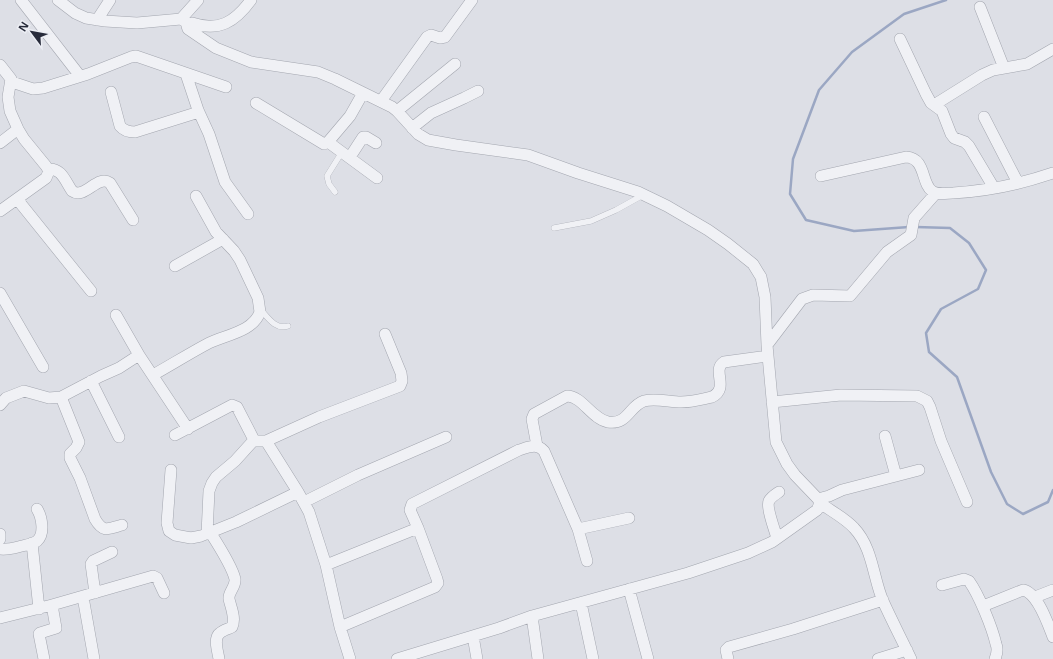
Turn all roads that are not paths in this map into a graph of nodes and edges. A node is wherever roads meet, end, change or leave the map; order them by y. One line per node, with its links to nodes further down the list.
1 (21, 0): 16 (street)
2 (58, 0): 8 (street)
3 (110, 0): 8 (street)
4 (198, 0): 9 (street)
5 (251, 0): 9 (street)
6 (472, 0): 22 (street)
7 (980, 7): 14 (street)
8 (97, 20): 9 (street)
9 (185, 21): 21 (street)
10 (900, 39): 24 (street)
11 (1053, 49): 14 (street)
12 (455, 64): 25 (street)
13 (0, 65): 17 (street)
14 (1004, 68): 24 (street)
15 (186, 74): 16 (street); 18 (street); 26 (street)
16 (80, 76): 17 (street)
17 (12, 82): 29 (street)
18 (226, 87)
19 (478, 91): 28 (street)
20 (111, 92): 26 (street)
21 (363, 93): 22 (street); 30 (street)
22 (381, 101): 25 (street)
23 (256, 103): 30 (street)
24 (934, 105): 39 (street)
25 (397, 111): 28 (street)
26 (199, 112): 46 (street)
27 (984, 117): 38 (street)
28 (412, 128): 42 (street)
29 (18, 129): 31 (street); 34 (street)
30 (328, 142): 33 (street)
31 (0, 143)
32 (376, 143): 33 (street)
33 (346, 154): 37 (street); 40 (lane)
34 (48, 169): 44 (street); 47 (street)
35 (1053, 173): 38 (street)
36 (821, 176): 41 (street)
37 (377, 178)
38 (1018, 183): 39 (street)
39 (994, 188): 41 (street)
40 (335, 192)
41 (936, 193): 57 (street)
42 (644, 195): 48 (lane); 57 (street)
43 (196, 196): 49 (street)
44 (17, 199): 45 (street); 51 (street)
45 (0, 211)
46 (248, 214)
47 (133, 220)
48 (554, 228)
49 (223, 239): 50 (street); 53 (street)
50 (175, 266)
51 (90, 291)
52 (0, 293): 60 (street)
53 (260, 310): 55 (lane); 61 (street)
54 (116, 315): 58 (street)
55 (288, 326)
56 (385, 334): 72 (street)
57 (768, 345): 59 (street)
58 (139, 355): 61 (street); 62 (street)
59 (768, 356): 64 (street); 73 (street)
60 (43, 367)
61 (153, 375): 66 (street)
62 (91, 381): 63 (street); 69 (street)
63 (61, 397): 65 (street); 84 (street)
64 (772, 402): 79 (street); 81 (street)
65 (0, 405)
66 (188, 429): 67 (street); 71 (street)
67 (176, 435)
68 (885, 436): 76 (street)
69 (119, 437)
70 (446, 437): 80 (street)
71 (254, 440): 72 (street); 87 (street)
72 (266, 441): 77 (street)
73 (537, 446): 85 (street); 86 (street)
74 (171, 470): 87 (street)
75 (919, 470): 76 (street)
76 (896, 476): 79 (street)
77 (298, 492): 80 (street); 87 (street)
78 (779, 492): 89 (street)
79 (819, 501): 89 (street); 103 (street)
80 (304, 502): 95 (street)
81 (967, 502)
82 (37, 509): 91 (street)
83 (629, 518): 86 (street)
84 (122, 525)
85 (418, 528): 95 (street); 110 (street)
86 (578, 529): 94 (street)
87 (208, 533): 116 (street)
88 (0, 534): 90 (street)
89 (777, 538): 97 (street)
90 (0, 539)
91 (32, 543): 92 (street); 107 (street)
92 (0, 549)
93 (112, 552): 99 (street)
94 (587, 561)
95 (326, 565): 110 (street)
96 (942, 585): 106 (street)
97 (629, 589): 104 (street); 122 (street)
98 (1053, 590): 102 (street)
99 (95, 593): 100 (street); 101 (street)
100 (164, 593)
101 (83, 597): 105 (street); 115 (street)
102 (1035, 597): 106 (street); 112 (street)
103 (883, 600): 113 (street); 123 (street)
104 (580, 603): 108 (street); 121 (street)
105 (52, 605): 107 (street); 114 (street)
106 (983, 606): 125 (street)
107 (38, 609): 109 (street)
108 (532, 616): 111 (street); 120 (street)
109 (0, 618)
110 (340, 627): 117 (street)
111 (473, 636): 118 (street); 119 (street)
112 (1053, 637)
113 (909, 654): 124 (street)
114 (44, 659)
115 (94, 659)
116 (219, 659)
117 (350, 659)
118 (397, 659)
119 (477, 659)
120 (538, 659)
121 (594, 659)
122 (648, 659)
123 (728, 659)
124 (878, 659)
125 (996, 659)

